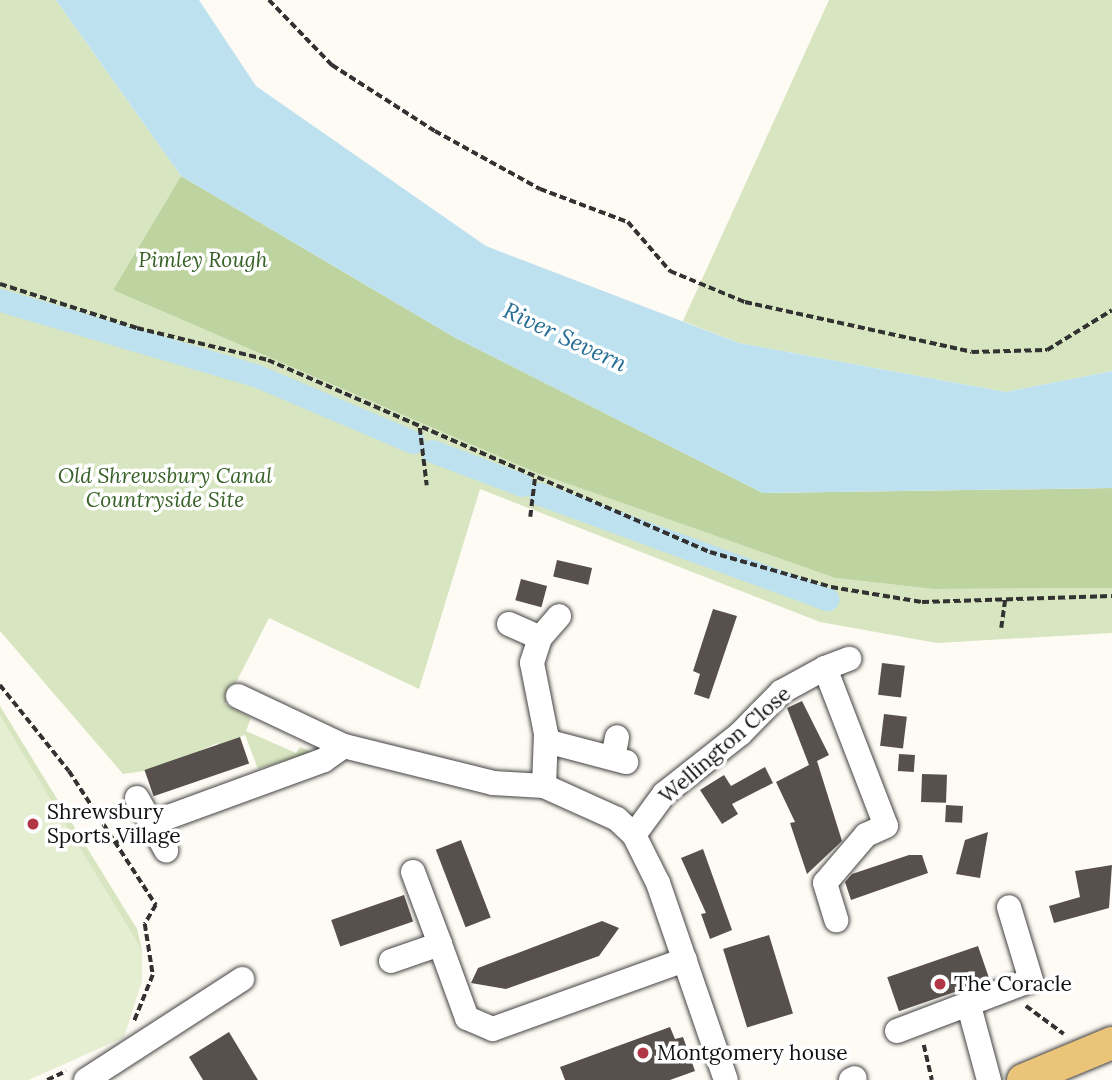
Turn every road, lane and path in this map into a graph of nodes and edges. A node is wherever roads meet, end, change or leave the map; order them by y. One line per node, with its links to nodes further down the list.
1 (269, 0): 3 (path)
2 (0, 284): 4 (path)
3 (1112, 310)
4 (420, 428): 5 (path); 6 (path)
5 (535, 479): 7 (path); 9 (path)
6 (426, 486)
7 (530, 517)
8 (1112, 596): 9 (path)
9 (1005, 600): 12 (path)
10 (559, 616): 13 (street)
11 (509, 624): 13 (street)
12 (1001, 628)
13 (541, 638): 18 (street)
14 (849, 659): 15 (street, Wellington Close)
15 (825, 668): 24 (street, Wellington Close); 28 (street)
16 (0, 685): 36 (path)
17 (238, 696): 19 (street)
18 (546, 741): 20 (street); 21 (street)
19 (344, 746): 21 (street); 23 (street)
20 (619, 753)
21 (544, 786): 24 (street)
22 (136, 798): 23 (street)
23 (152, 823): 25 (street)
24 (634, 835): 30 (street)
25 (166, 850)
26 (413, 872): 29 (street)
27 (1009, 907): 33 (street)
28 (836, 920)
29 (440, 944): 30 (street); 31 (street)
30 (685, 960): 41 (street)
31 (391, 961)
32 (242, 979): 39 (street)
33 (1019, 985): 34 (street); 38 (path)
34 (969, 1006): 35 (street); 43 (street)
35 (906, 1028): 42 (path)
36 (131, 1030)
37 (1112, 1043): 38 (main road)
38 (1073, 1059): 44 (main road)
39 (78, 1074): 40 (path)
40 (47, 1080)
41 (726, 1080)
42 (932, 1080)
43 (989, 1080)
44 (1023, 1080)

